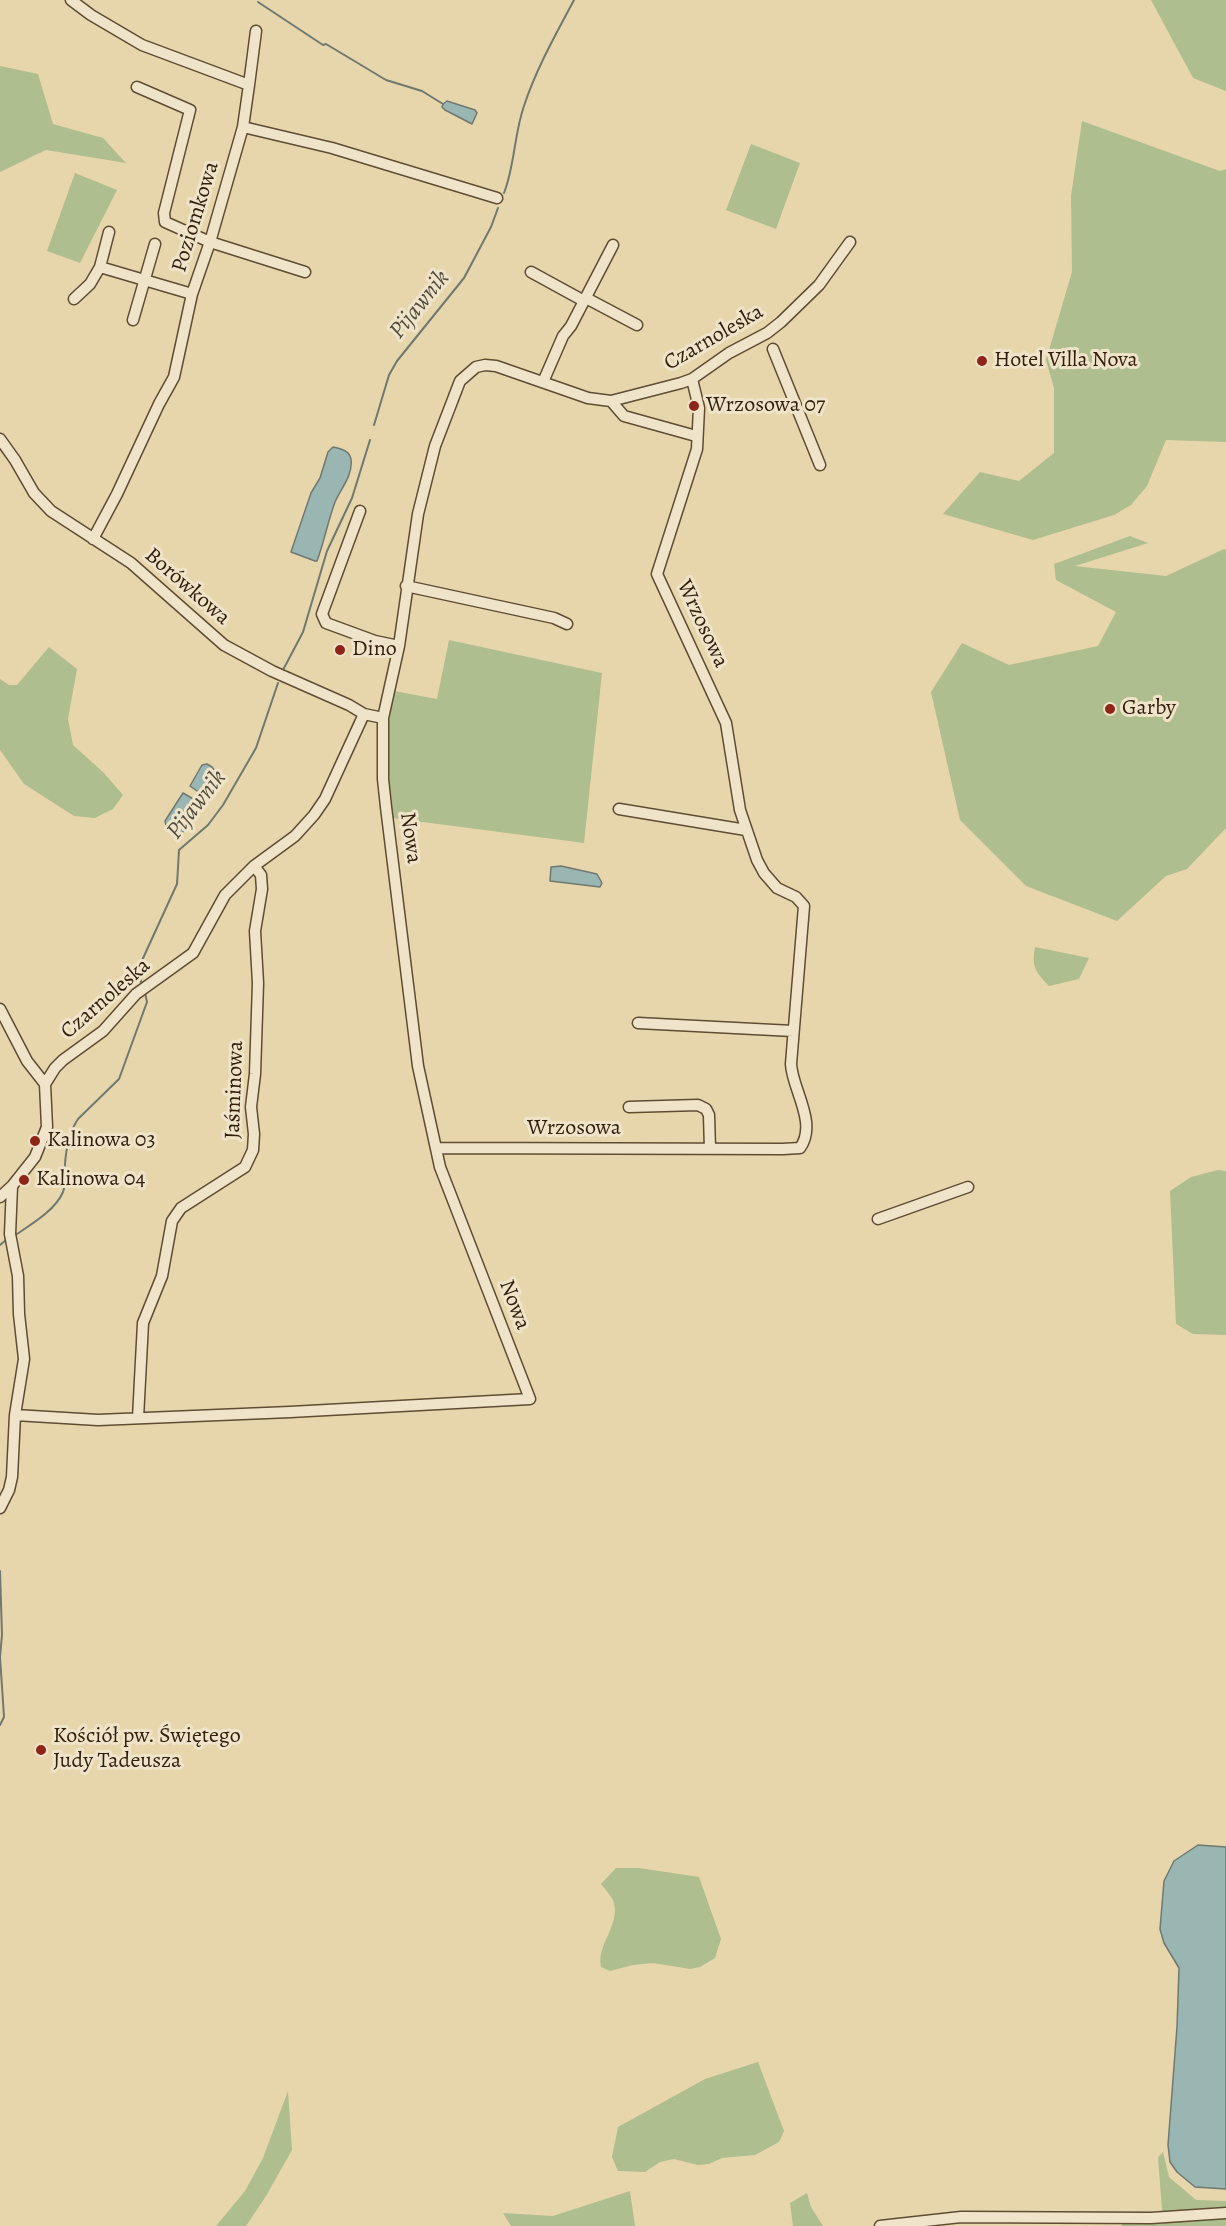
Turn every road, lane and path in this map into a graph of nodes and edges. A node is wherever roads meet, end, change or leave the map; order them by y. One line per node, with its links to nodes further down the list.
1 (71, 0): 3 (street)
2 (256, 31): 3 (street, Poziomkowa)
3 (249, 85): 5 (street, Poziomkowa)
4 (137, 87): 8 (street)
5 (243, 128): 6 (street); 8 (street, Poziomkowa)
6 (497, 198)
7 (109, 232): 12 (street)
8 (210, 242): 13 (street); 16 (street, Poziomkowa)
9 (850, 242): 22 (street, Czarnoleska)
10 (155, 244): 15 (street)
11 (613, 245): 18 (street)
12 (100, 267): 15 (street); 17 (street)
13 (305, 272)
14 (531, 272): 18 (street)
15 (144, 279): 16 (street); 19 (street)
16 (192, 294): 29 (street, Poziomkowa)
17 (74, 299)
18 (585, 299): 20 (street); 23 (street)
19 (134, 320)
20 (637, 325)
21 (773, 349): 27 (street)
22 (692, 379): 24 (street, Czarnoleska); 25 (street, Wrzosowa)
23 (543, 382): 24 (street, Czarnoleska); 30 (street, Czarnoleska)
24 (611, 401): 25 (street)
25 (696, 436): 36 (street, Wrzosowa)
26 (0, 439): 29 (street, Borówkowa)
27 (820, 465)
28 (360, 511): 32 (street)
29 (93, 539): 33 (street, Borówkowa)
30 (406, 586): 31 (street); 32 (street, Czarnoleska)
31 (567, 624)
32 (399, 646): 34 (street, Czarnoleska)
33 (363, 714): 34 (street, Borówkowa); 37 (street, Czarnoleska)
34 (383, 718): 43 (street, Nowa)
35 (619, 809): 36 (street)
36 (746, 830): 40 (street, Wrzosowa)
37 (254, 866): 41 (street, Czarnoleska); 50 (street, Jaśminowa)
38 (0, 1009): 41 (street)
39 (638, 1023): 40 (street)
40 (793, 1031): 44 (street, Wrzosowa)
41 (45, 1084): 45 (street)
42 (629, 1107): 44 (street, Wrzosowa)
43 (437, 1148): 44 (street, Wrzosowa); 50 (street, Nowa)
44 (710, 1149)
45 (12, 1186): 47 (street); 49 (street)
46 (969, 1187): 48 (street)
47 (0, 1197)
48 (878, 1219)
49 (15, 1415): 50 (street, Nowa); 51 (street)
50 (138, 1418)
51 (0, 1509)
52 (1226, 2213): 53 (street)
53 (880, 2226)

